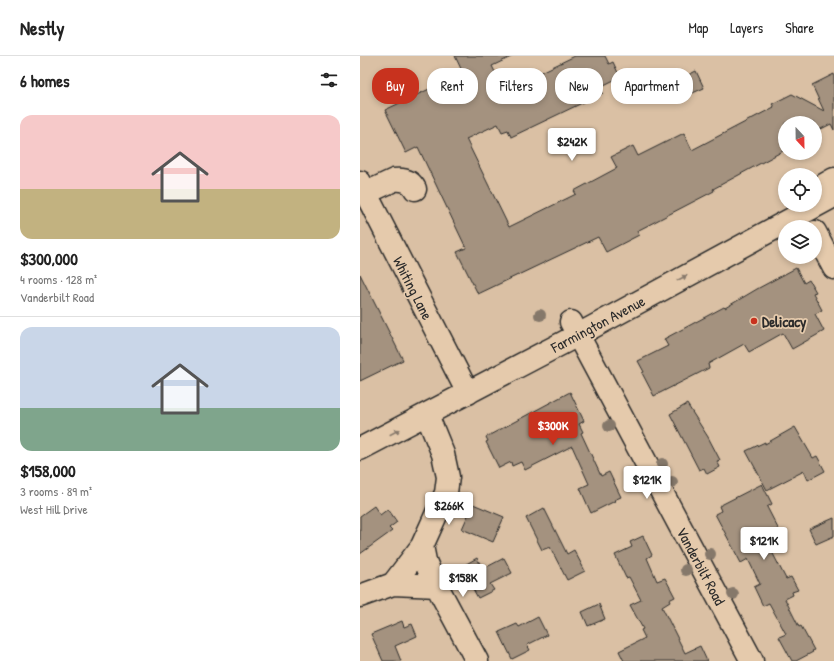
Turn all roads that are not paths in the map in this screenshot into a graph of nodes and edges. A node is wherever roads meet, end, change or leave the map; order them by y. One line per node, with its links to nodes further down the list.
1 (834, 179): 2 (street)
2 (822, 186)
3 (363, 188): 4 (street); 11 (street, Whiting Lane)
4 (415, 189)
5 (834, 196): 6 (street, Farmington Avenue)
6 (822, 202)
7 (801, 212): 10 (street, Farmington Avenue)
8 (822, 245): 9 (street)
9 (834, 268)
10 (574, 328): 11 (street, Farmington Avenue); 20 (street, Vanderbilt Road)
11 (464, 387): 12 (street, Farmington Avenue); 13 (street, Farmington Avenue)
12 (427, 415): 14 (street, Farmington Avenue, one-way to 12); 15 (street)
13 (360, 432)
14 (360, 449)
15 (422, 546): 16 (street); 17 (street)
16 (393, 584): 17 (street); 18 (street)
17 (438, 586): 19 (street)
18 (360, 596)
19 (477, 661)
20 (752, 661)

